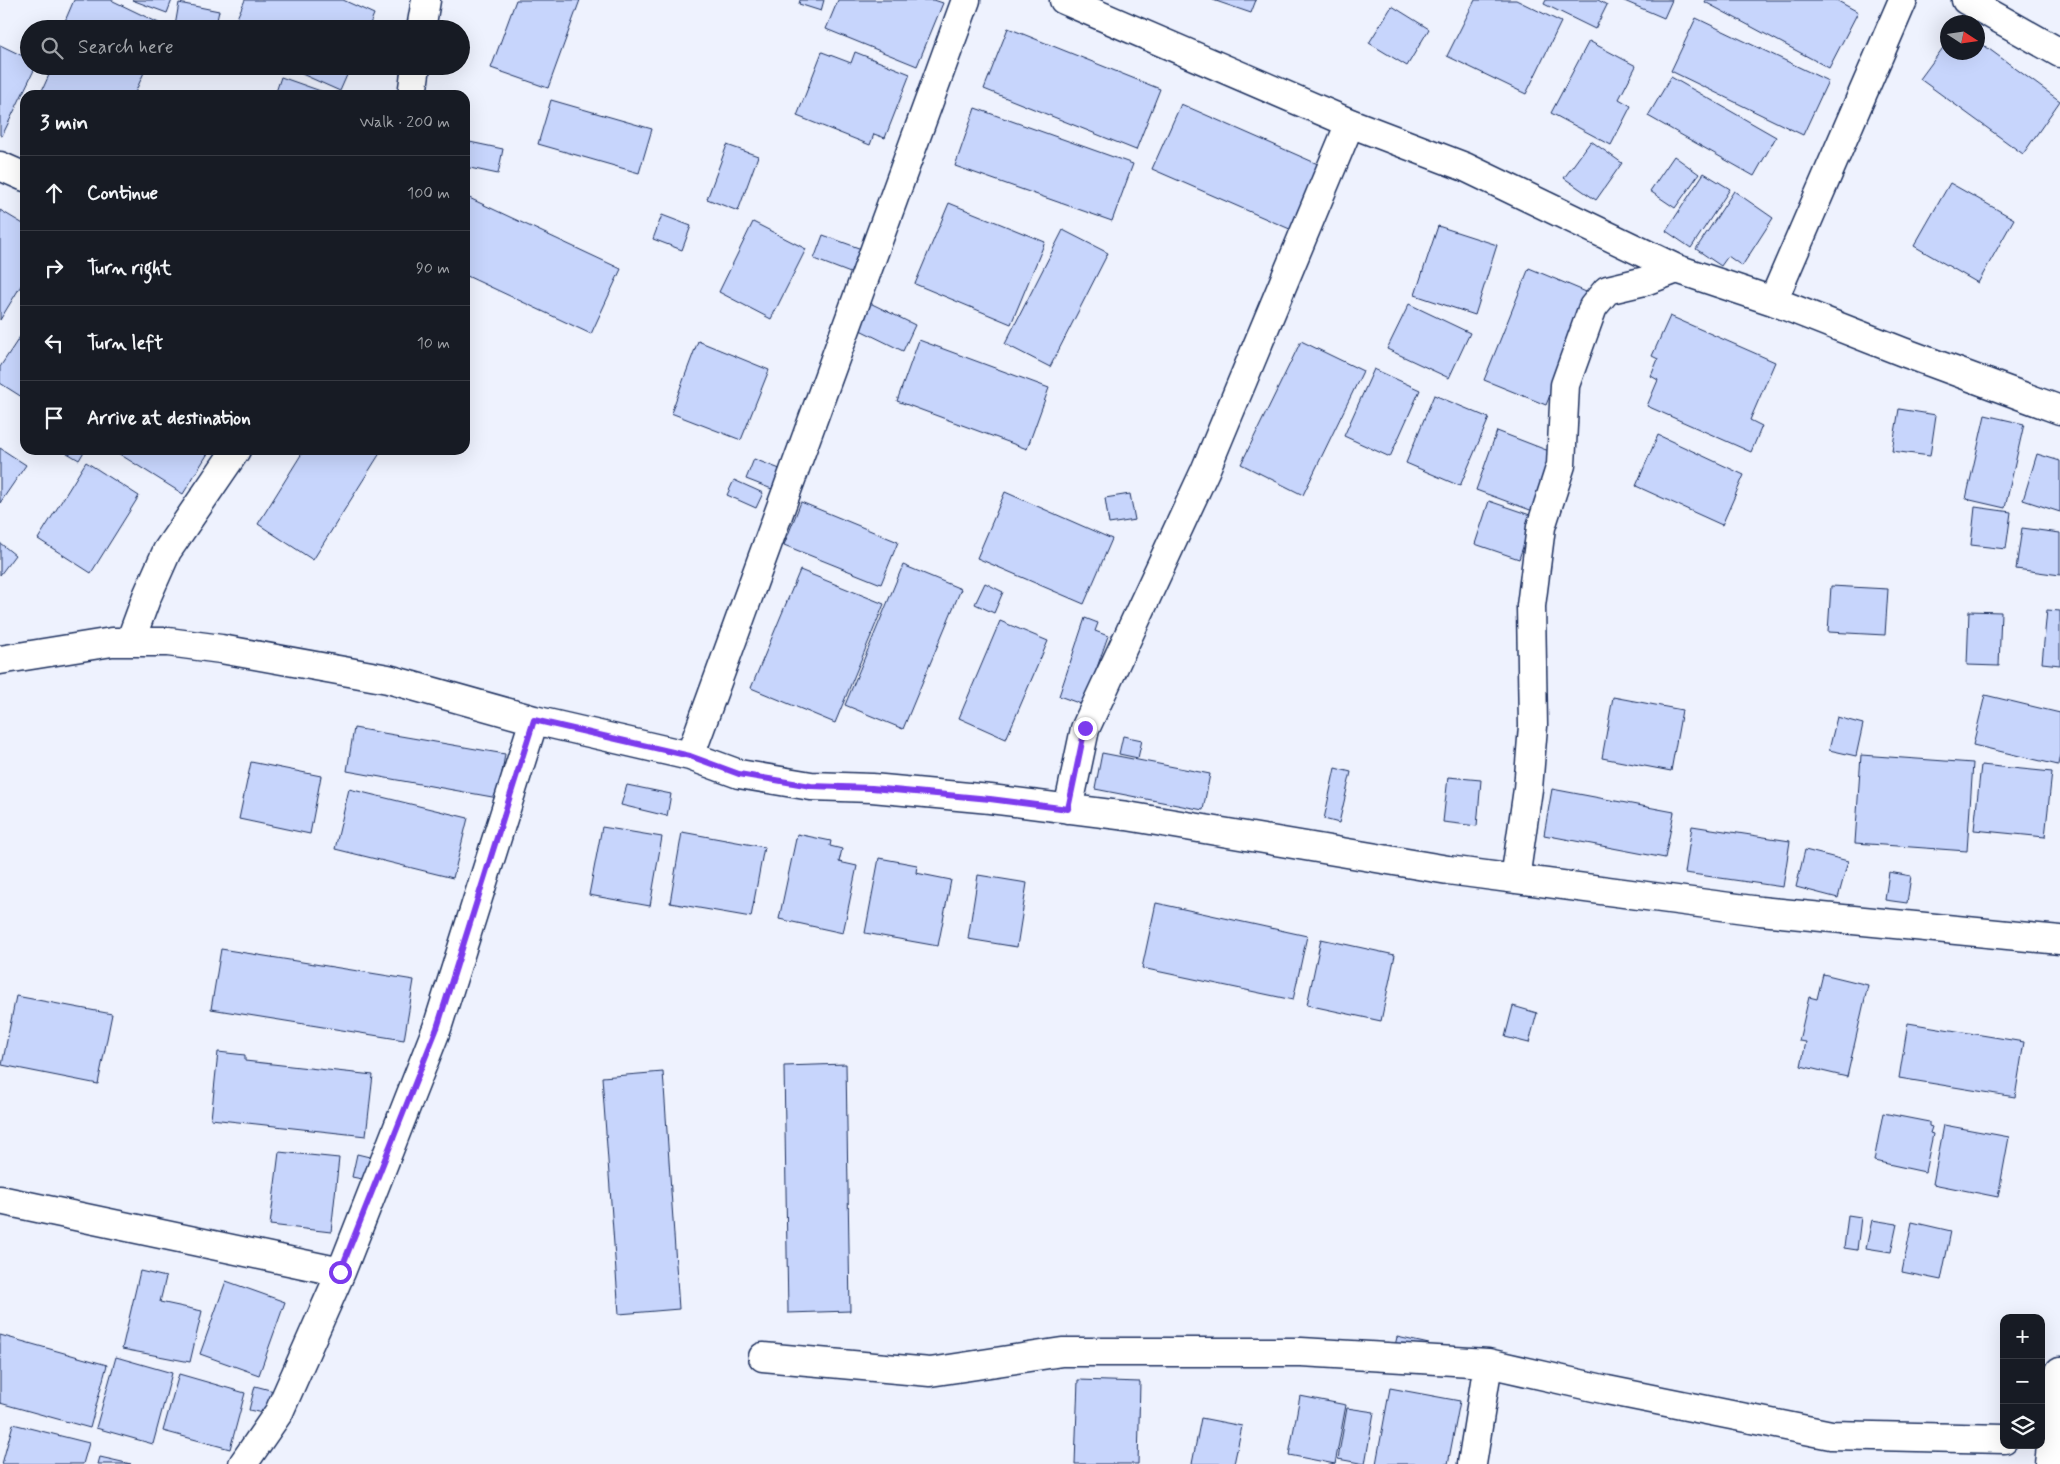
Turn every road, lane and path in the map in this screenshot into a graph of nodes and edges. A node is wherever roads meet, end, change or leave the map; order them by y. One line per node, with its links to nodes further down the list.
1 (426, 0): 6 (street)
2 (966, 0): 20 (street)
3 (1064, 0): 10 (street)
4 (1903, 0): 14 (street)
5 (1966, 0): 7 (street)
6 (423, 20)
7 (2060, 53)
8 (415, 75): 9 (street)
9 (413, 90)
10 (1350, 123): 13 (street); 21 (street)
11 (0, 166): 12 (street)
12 (20, 175)
13 (1677, 269): 14 (street); 22 (street)
14 (1773, 301): 15 (street)
15 (2060, 410)
16 (233, 455): 17 (street)
17 (130, 642): 18 (street); 19 (street)
18 (1, 664)
19 (534, 720): 20 (street); 25 (street)
20 (690, 756): 21 (street)
21 (1068, 809): 22 (street)
22 (1515, 879): 23 (street)
23 (2060, 940)
24 (0, 1200): 25 (street)
25 (340, 1272): 31 (street)
26 (763, 1357): 27 (street)
27 (1488, 1363): 29 (street); 32 (street)
28 (2060, 1371): 30 (street)
29 (2000, 1439)
30 (2048, 1448)
31 (243, 1464)
32 (1472, 1464)

